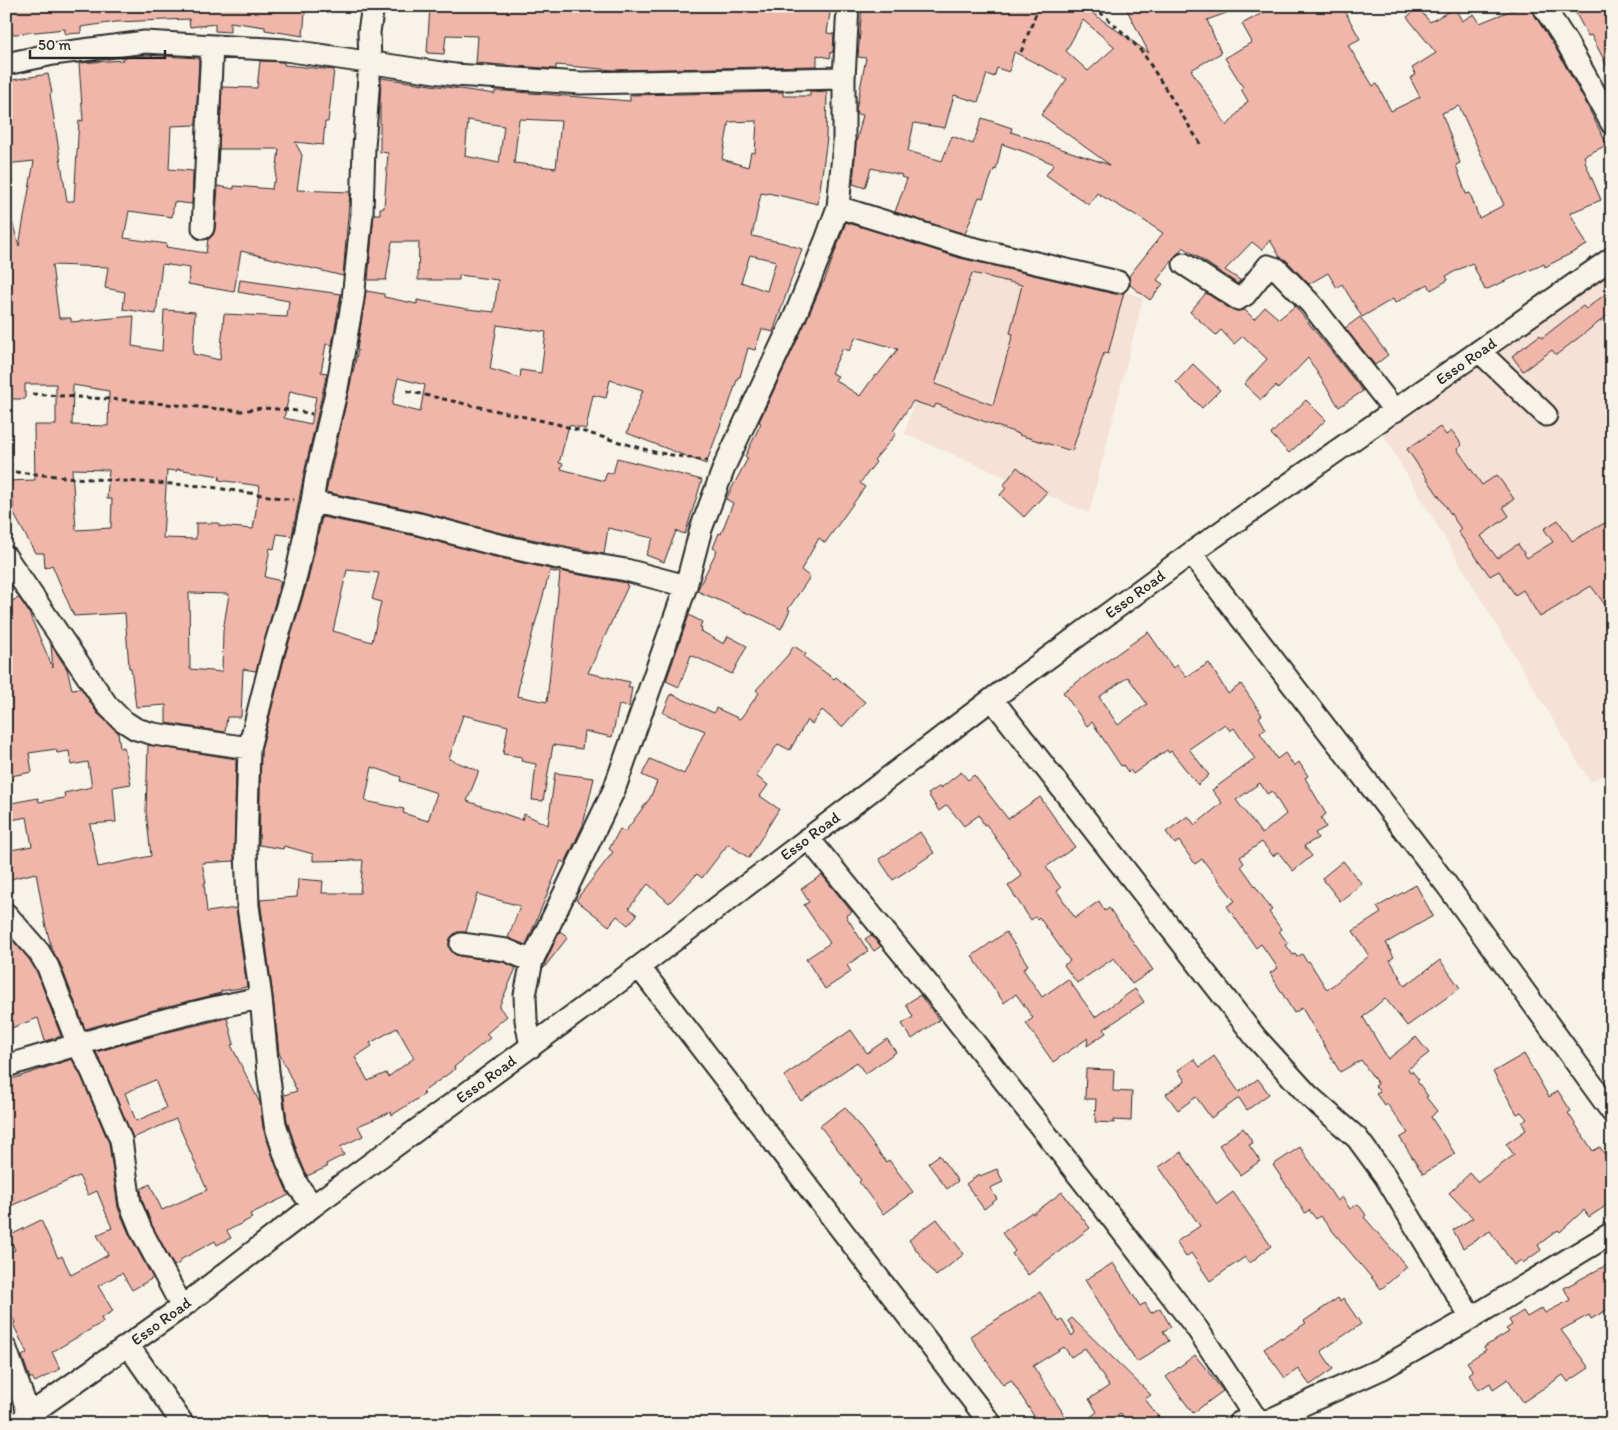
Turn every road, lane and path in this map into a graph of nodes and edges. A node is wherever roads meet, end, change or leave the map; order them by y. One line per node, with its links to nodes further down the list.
1 (373, 6): 8 (street)
2 (848, 6): 10 (street)
3 (1039, 6): 7 (path)
4 (1093, 6): 12 (path)
5 (1543, 6): 11 (street)
6 (212, 46): 8 (street); 9 (street); 14 (street)
7 (1021, 52)
8 (370, 62): 10 (street); 23 (street)
9 (6, 64)
10 (844, 78): 13 (street)
11 (1612, 124)
12 (1201, 145)
13 (838, 207): 17 (street); 24 (street)
14 (203, 228)
15 (1612, 258): 18 (street, Esso Road)
16 (1184, 264): 21 (street)
17 (1118, 282)
18 (1479, 351): 21 (street, Esso Road); 22 (street)
19 (407, 391): 24 (path)
20 (32, 394): 23 (path)
21 (1394, 411): 27 (street, Esso Road)
22 (1546, 415)
23 (330, 417): 26 (street)
24 (725, 465): 29 (street)
25 (6, 471): 26 (path)
26 (312, 502): 29 (street); 31 (street)
27 (1191, 553): 30 (street, Esso Road); 41 (street)
28 (6, 557): 31 (street)
29 (686, 586): 35 (street)
30 (992, 699): 32 (street, Esso Road); 45 (street)
31 (249, 748): 37 (street)
32 (808, 838): 36 (street, Esso Road); 49 (street)
33 (6, 914): 38 (street)
34 (460, 944): 35 (street)
35 (532, 961): 39 (street)
36 (640, 967): 39 (street, Esso Road); 51 (street)
37 (261, 998): 38 (street); 42 (street)
38 (78, 1045): 40 (street); 44 (street)
39 (531, 1047): 42 (street, Esso Road)
40 (6, 1066)
41 (1612, 1112)
42 (313, 1206): 44 (street, Esso Road)
43 (1612, 1233): 45 (street)
44 (182, 1306): 46 (street, Esso Road)
45 (1471, 1318): 49 (street)
46 (128, 1345): 48 (street, Esso Road); 50 (street)
47 (6, 1349): 48 (street)
48 (22, 1419)
49 (1254, 1421)
50 (183, 1424)
51 (991, 1424)

